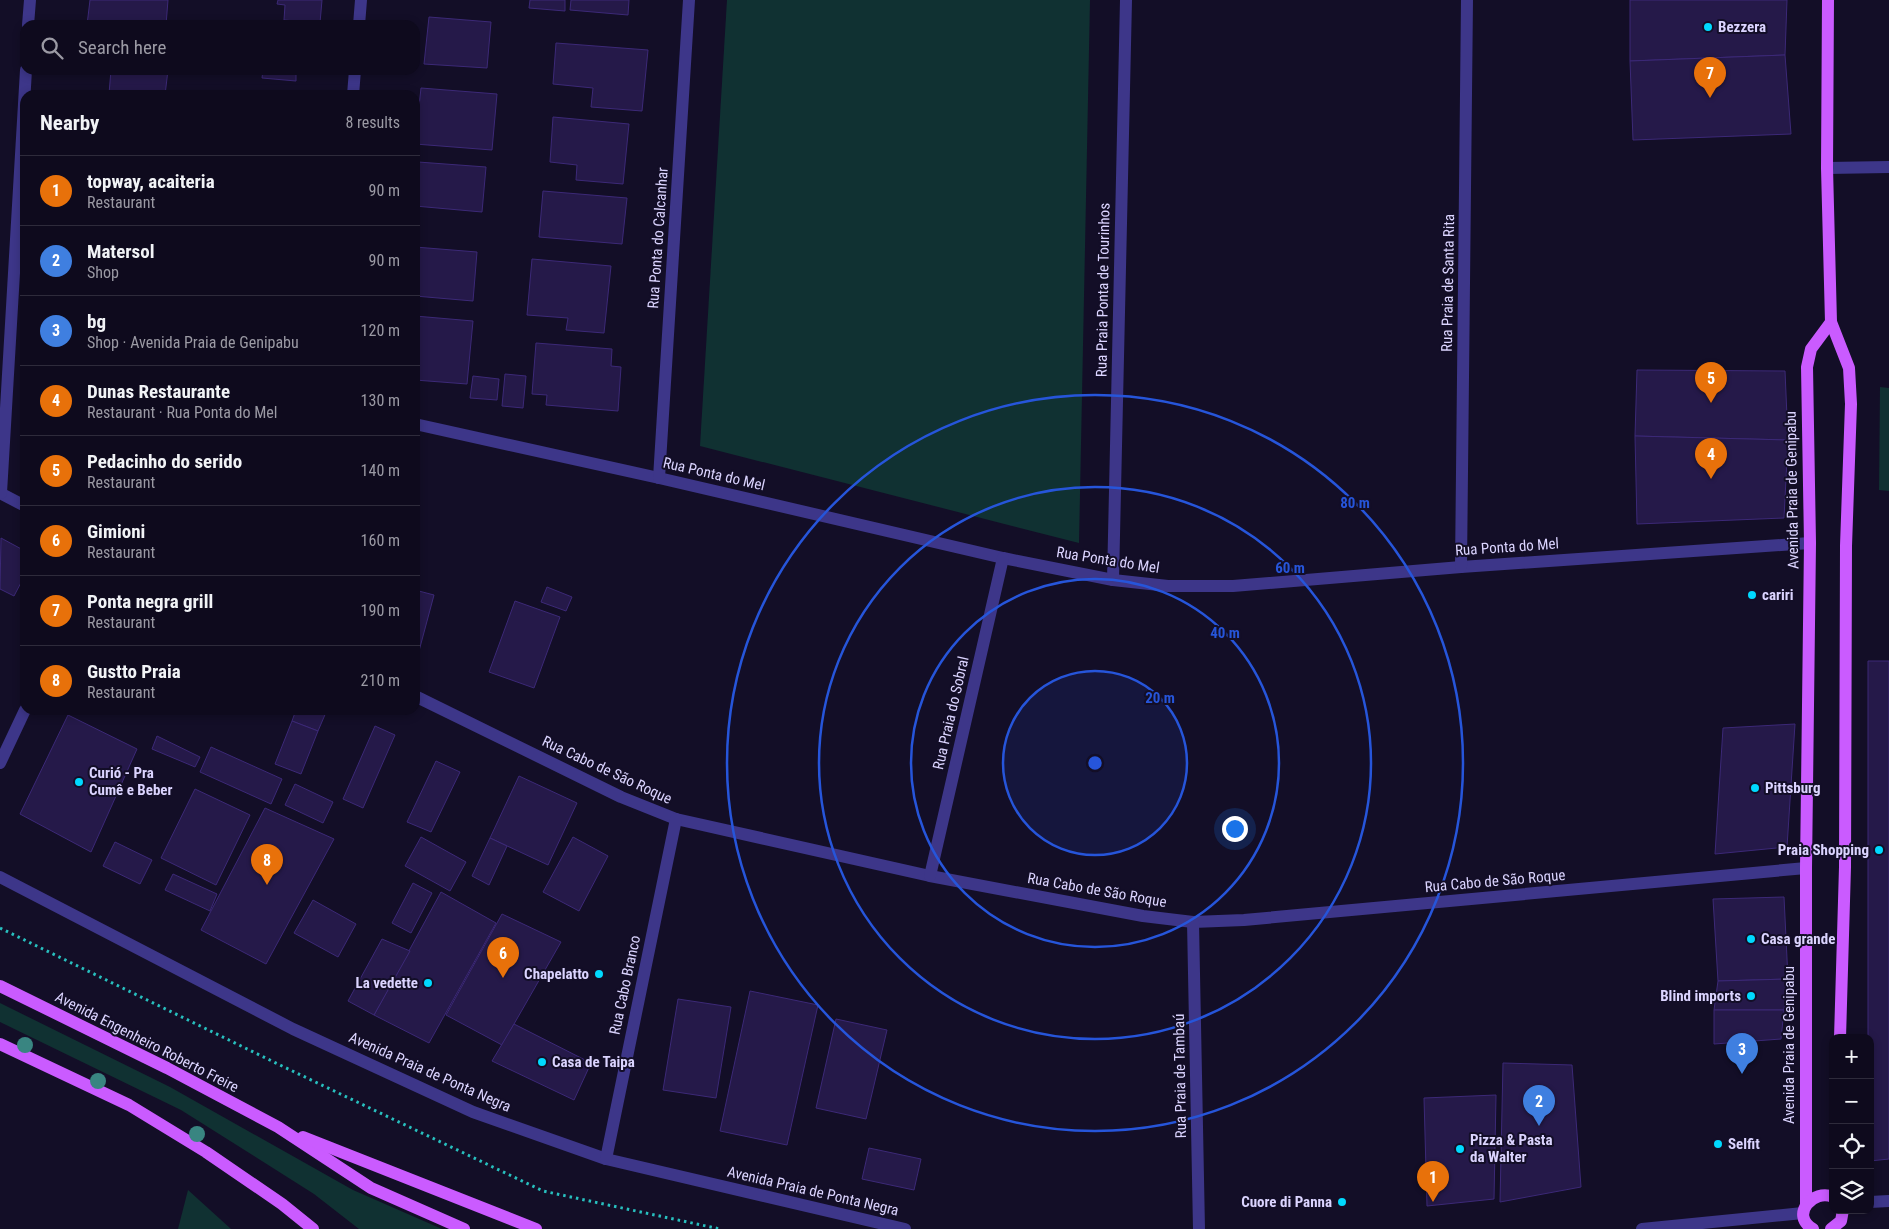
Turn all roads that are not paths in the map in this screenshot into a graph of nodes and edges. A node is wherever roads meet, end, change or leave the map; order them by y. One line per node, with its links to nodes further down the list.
1 (30, 0): 7 (street)
2 (361, 0): 8 (street)
3 (689, 0): 18 (street, Rua Ponta do Calcanhar)
4 (1126, 0): 24 (street, Rua Praia Ponta de Tourinhos)
5 (1467, 0): 23 (street, Rua Praia de Santa Rita)
6 (1828, 0): 14 (main road)
7 (28, 20)
8 (359, 20)
9 (26, 75): 11 (street)
10 (355, 75): 12 (street)
11 (25, 90)
12 (353, 90)
13 (20, 168): 19 (street)
14 (1827, 168): 15 (street); 16 (main road)
15 (1889, 168)
16 (1831, 322): 21 (main road, Avenida Praia de Genipabu); 34 (main road)
17 (420, 425): 18 (street, Rua Ponta do Mel)
18 (659, 478): 22 (street, Rua Ponta do Mel)
19 (0, 493): 20 (street)
20 (20, 503)
21 (1810, 543): 23 (street, Rua Ponta do Mel); 29 (main road, Avenida Praia de Genipabu)
22 (1003, 558): 24 (street, Rua Ponta do Mel); 30 (street, Rua Praia do Sobral)
23 (1461, 567): 24 (street, Rua Ponta do Mel)
24 (1113, 580)
25 (420, 698): 28 (street, Rua Cabo de São Roque)
26 (23, 715): 27 (street)
27 (0, 763)
28 (676, 819): 30 (street, Rua Cabo de São Roque); 37 (street, Rua Cabo Branco)
29 (1806, 868): 32 (street, Rua Cabo de São Roque); 42 (main road, Avenida Praia de Genipabu)
30 (930, 876): 32 (street, Rua Cabo de São Roque)
31 (0, 877): 37 (street, Avenida Praia de Ponta Negra)
32 (1193, 922): 47 (street, Rua Praia de Tambaú)
33 (0, 986): 36 (main road, Avenida Engenheiro Roberto Freire)
34 (1840, 1034)
35 (0, 1044): 43 (main road)
36 (278, 1127): 44 (main road, Avenida Engenheiro Roberto Freire); 45 (main road, Avenida Engenheiro Roberto Freire)
37 (606, 1159): 46 (street, Avenida Praia de Ponta Negra)
38 (1829, 1196): 42 (main road)
39 (1889, 1200): 40 (street)
40 (1874, 1202)
41 (1842, 1214): 49 (main road)
42 (1807, 1220): 48 (street)
43 (313, 1229)
44 (464, 1229)
45 (536, 1229)
46 (905, 1229)
47 (1199, 1229)
48 (1642, 1229)
49 (1831, 1229)

